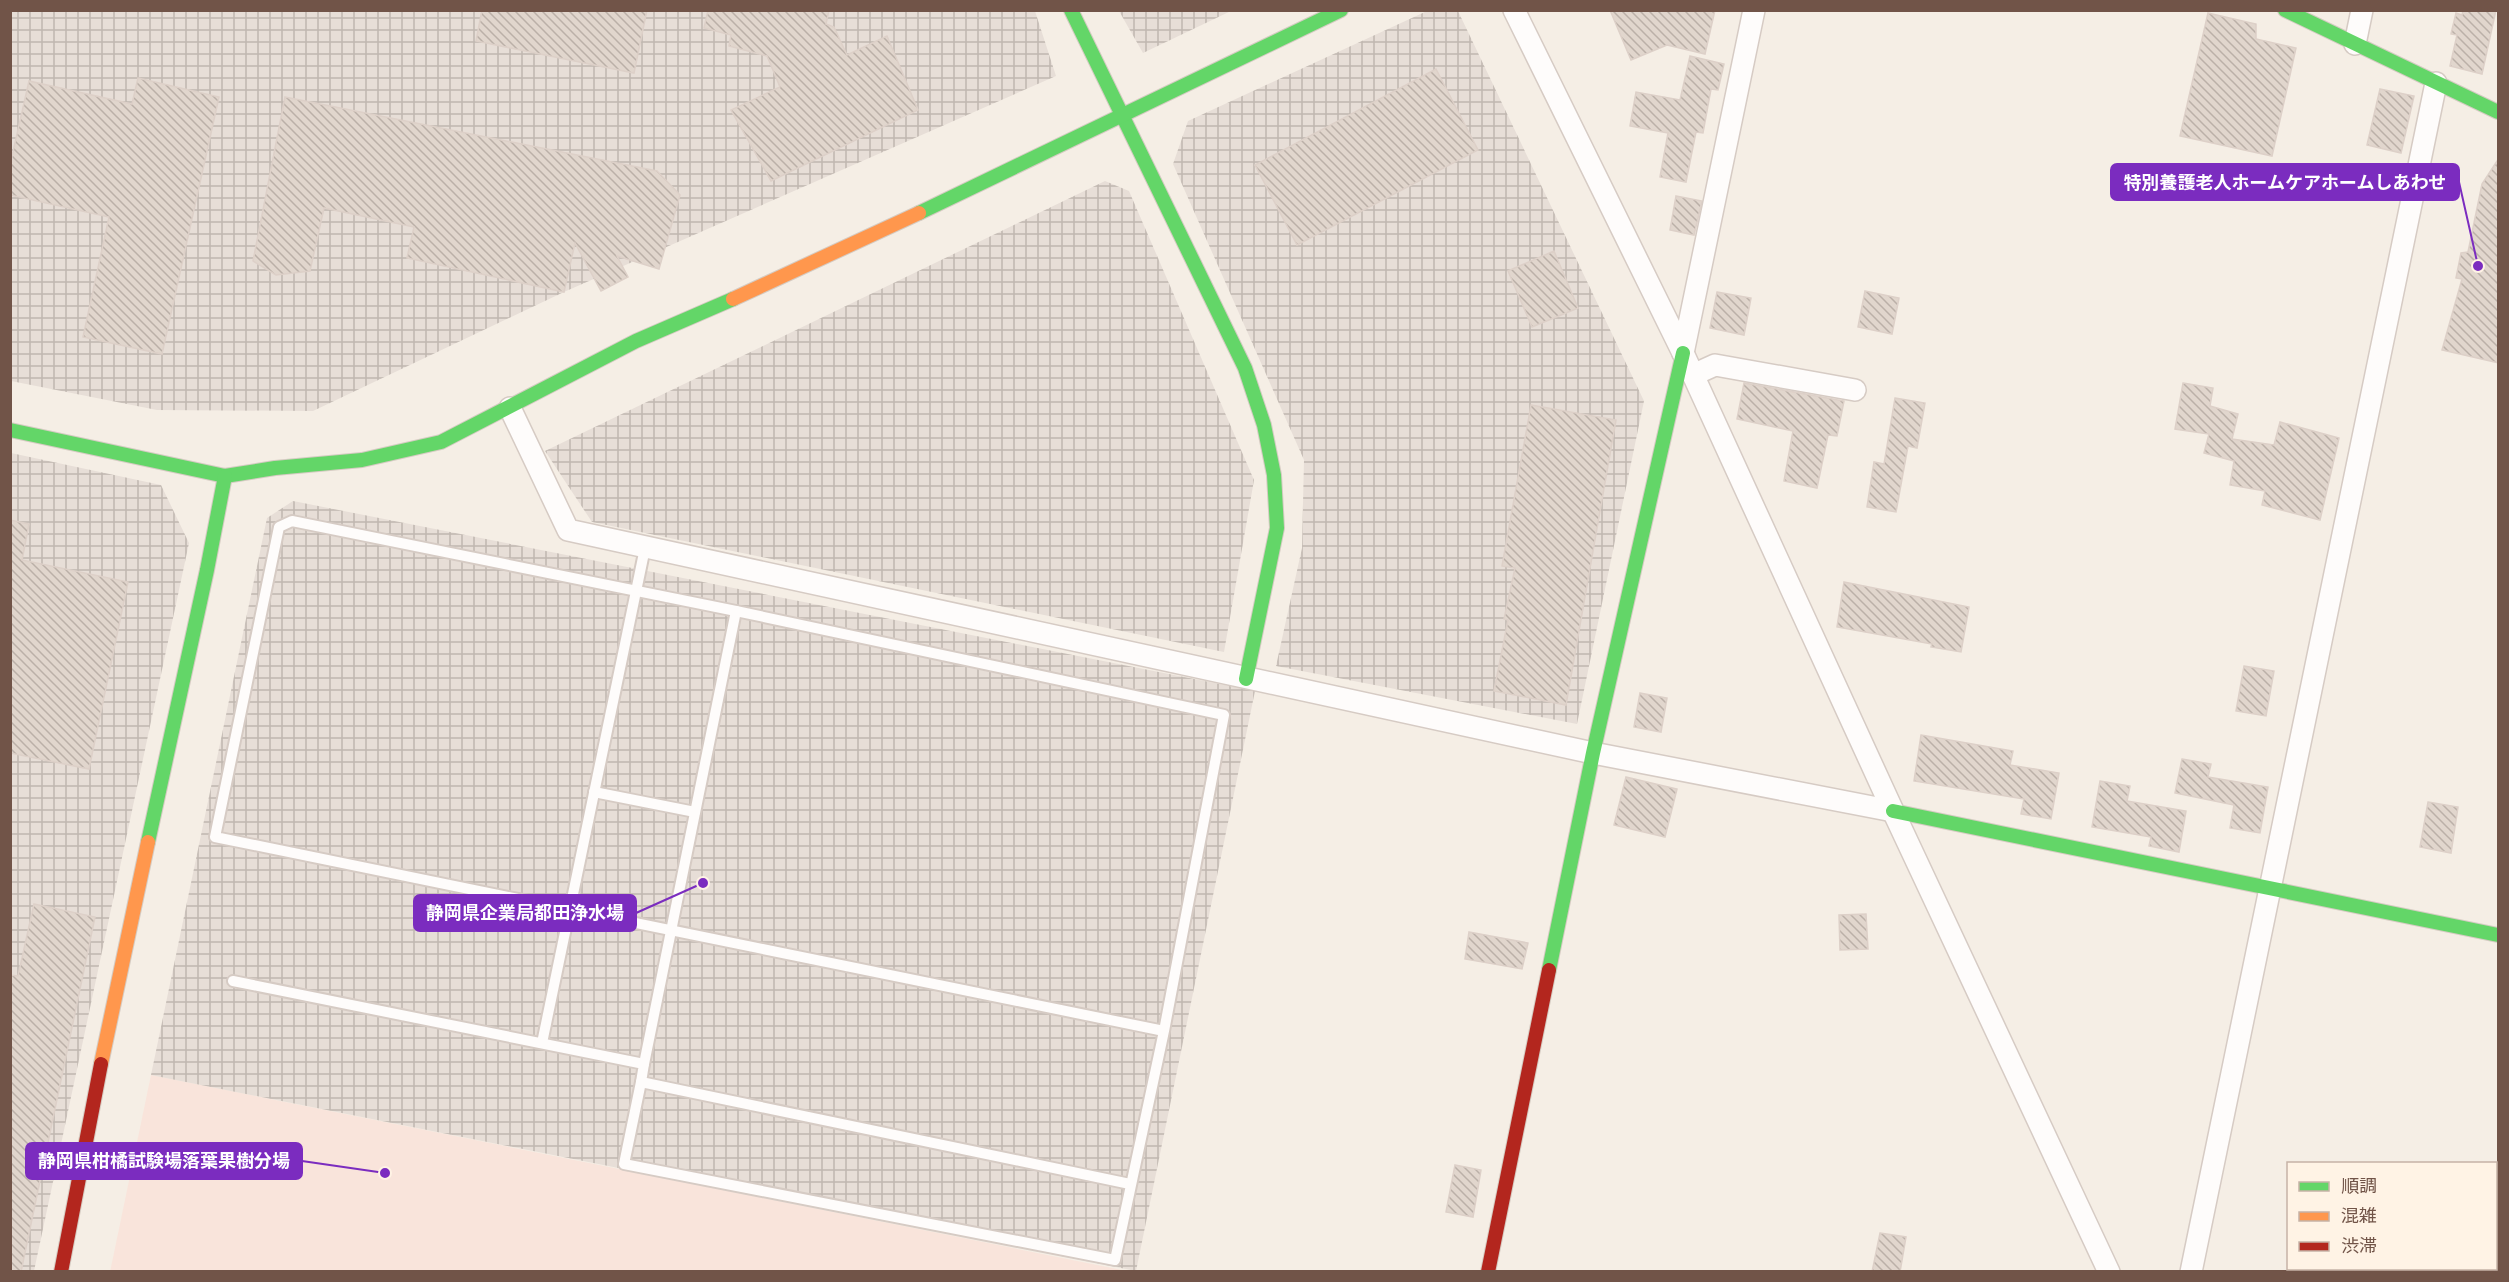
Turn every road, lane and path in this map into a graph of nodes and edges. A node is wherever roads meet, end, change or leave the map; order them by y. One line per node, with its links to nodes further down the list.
1 (1071, 10): 10 (street)
2 (1341, 10): 10 (street)
3 (1514, 10): 11 (street)
4 (1754, 10): 11 (street)
5 (2285, 10): 7 (street)
6 (2362, 10): 7 (street)
7 (2355, 44): 8 (street)
8 (2436, 83): 9 (street); 25 (street)
9 (2499, 112)
10 (1120, 115): 14 (street); 20 (street)
11 (1683, 353): 12 (street); 21 (street)
12 (1693, 375): 13 (street); 23 (street)
13 (1855, 390)
14 (510, 408): 16 (street); 17 (street)
15 (10, 430): 16 (street)
16 (225, 476): 35 (street)
17 (645, 548): 18 (lane); 20 (street)
18 (636, 592): 19 (lane); 22 (lane); 26 (lane)
19 (736, 611): 24 (lane); 30 (lane)
20 (1246, 679): 21 (street)
21 (1593, 753): 23 (street); 36 (street)
22 (594, 792): 24 (lane); 26 (lane)
23 (1893, 811): 25 (street); 37 (street)
24 (695, 812): 27 (lane)
25 (2270, 887): 28 (street); 38 (street)
26 (570, 911): 27 (lane); 31 (lane)
27 (671, 931): 30 (lane); 32 (lane)
28 (2499, 935)
29 (233, 981): 31 (lane)
30 (1164, 1031): 34 (lane)
31 (542, 1043): 32 (lane)
32 (644, 1064): 33 (lane)
33 (641, 1082): 34 (lane); 34 (lane)
34 (1130, 1184)
35 (61, 1272)
36 (1488, 1272)
37 (2109, 1272)
38 (2191, 1272)

